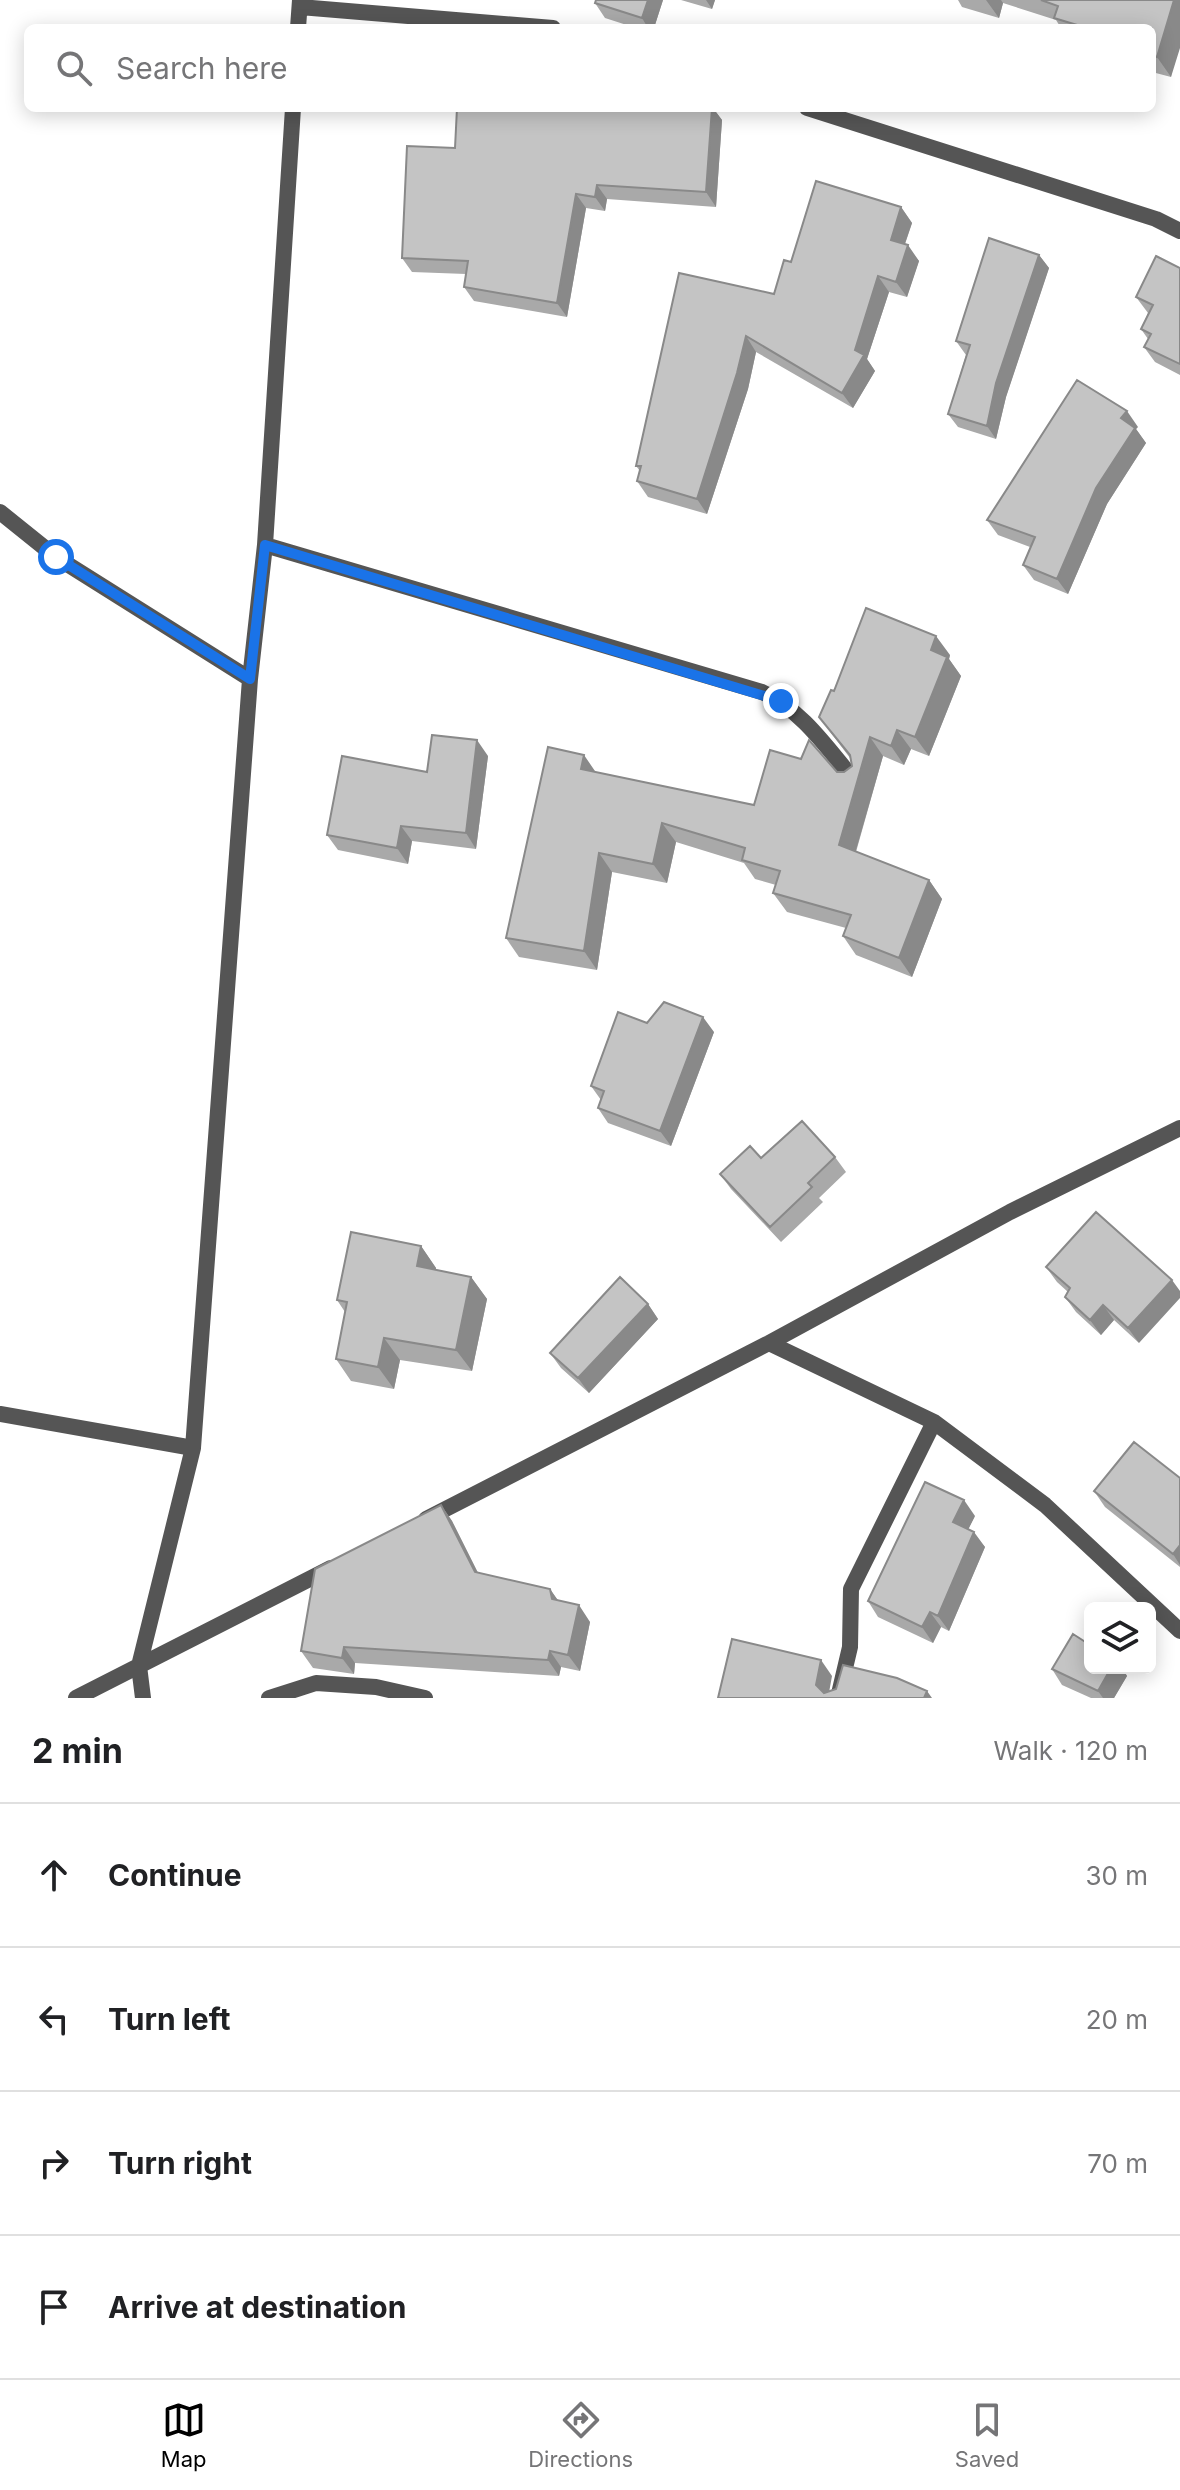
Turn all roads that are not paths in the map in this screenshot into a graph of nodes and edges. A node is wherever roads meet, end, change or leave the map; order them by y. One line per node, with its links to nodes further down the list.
1 (300, 4): 2 (street); 3 (street)
2 (298, 24)
3 (511, 24)
4 (293, 112): 8 (street)
5 (820, 112): 6 (street)
6 (1180, 231)
7 (0, 512): 9 (street)
8 (265, 545): 9 (street); 10 (street)
9 (250, 679): 15 (street)
10 (855, 781)
11 (1180, 1128): 12 (street)
12 (769, 1343): 14 (street); 16 (street)
13 (0, 1414): 15 (street)
14 (934, 1422): 18 (street); 24 (street)
15 (193, 1448): 19 (street)
16 (405, 1530)
17 (349, 1558): 19 (street)
18 (1180, 1631)
19 (139, 1666): 20 (street); 21 (street)
20 (76, 1698)
21 (143, 1698)
22 (269, 1698): 23 (street)
23 (425, 1698)
24 (838, 1698)

